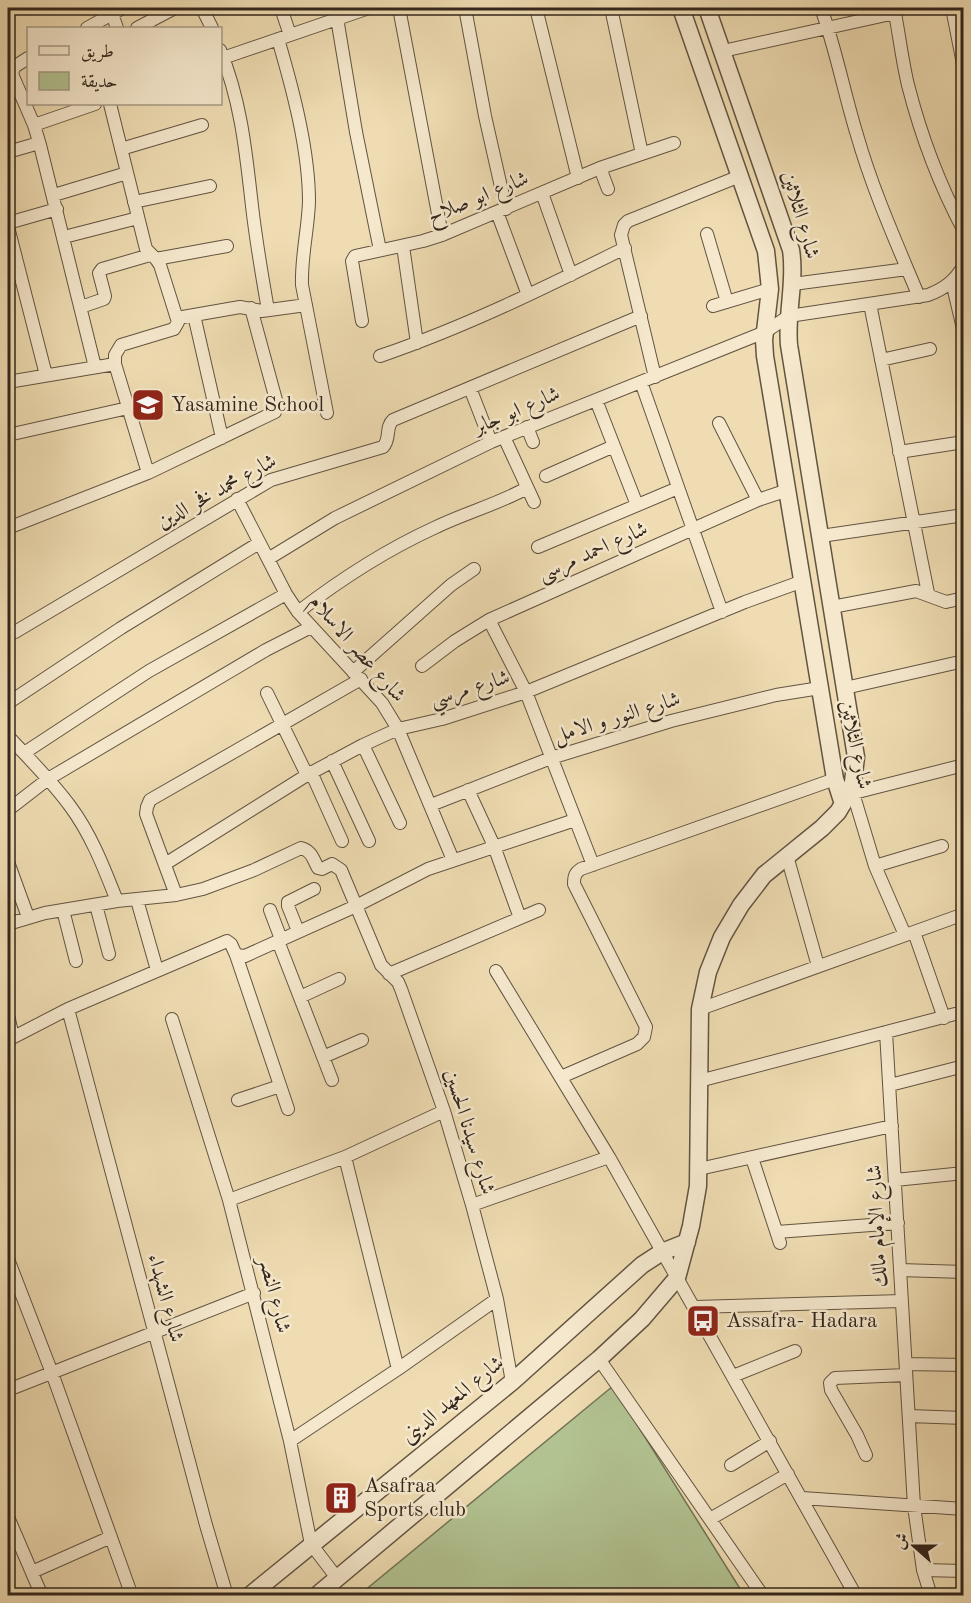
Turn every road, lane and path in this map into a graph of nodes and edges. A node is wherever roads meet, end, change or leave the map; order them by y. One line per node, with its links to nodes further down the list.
1 (176, 8): 18 (street)
2 (202, 8): 19 (street)
3 (281, 8): 21 (street)
4 (369, 8): 15 (street)
5 (399, 8): 51 (street)
6 (465, 8): 46 (street)
7 (536, 8): 39 (street)
8 (611, 8): 35 (street)
9 (681, 8): 38 (street, شارع الثلاثين)
10 (707, 8): 22 (street, شارع الثلاثين)
11 (822, 8): 20 (street)
12 (952, 8): 25 (street)
13 (115, 10): 16 (street); 17 (street)
14 (895, 10): 20 (street); 49 (street)
15 (337, 18): 21 (street); 56 (street)
16 (89, 27)
17 (117, 27)
18 (139, 27)
19 (212, 27)
20 (829, 28): 22 (street); 59 (street)
21 (284, 37): 23 (street); 68 (street)
22 (723, 51): 61 (street, شارع الثلاثين)
23 (222, 56): 72 (street)
24 (27, 59): 26 (street)
25 (963, 65)
26 (11, 84): 29 (street)
27 (92, 105): 29 (street)
28 (110, 105): 33 (street)
29 (34, 125): 32 (street)
30 (202, 125): 33 (street)
31 (674, 142): 35 (street, شارع ابو صلاح)
32 (39, 143): 34 (street); 43 (street)
33 (121, 149): 37 (street)
34 (8, 152)
35 (642, 154): 36 (street, شارع ابو صلاح)
36 (600, 168): 39 (street, شارع ابو صلاح); 41 (street)
37 (127, 174): 43 (street); 44 (street)
38 (740, 176): 55 (street); 63 (street, شارع الثلاثين)
39 (578, 178): 42 (street, شارع ابو صلاح)
40 (210, 186): 44 (street)
41 (608, 189)
42 (542, 193): 46 (street, شارع ابو صلاح); 60 (street)
43 (54, 195): 45 (street)
44 (134, 202): 47 (street)
45 (57, 209): 48 (street); 52 (street)
46 (502, 210): 51 (street, شارع ابو صلاح); 64 (street)
47 (138, 218): 52 (street); 57 (street)
48 (8, 225): 86 (street)
49 (963, 231)
50 (707, 234): 66 (street)
51 (442, 235): 54 (street, شارع ابو صلاح)
52 (64, 237): 70 (street)
53 (226, 246): 57 (street)
54 (403, 246): 56 (street, شارع ابو صلاح); 80 (street)
55 (624, 249): 60 (street); 74 (street)
56 (380, 250): 77 (street, شارع ابو صلاح)
57 (153, 257): 70 (street); 76 (street)
58 (963, 265): 62 (street)
59 (907, 269): 61 (street); 65 (street)
60 (571, 274): 64 (street)
61 (793, 284): 75 (street, شارع الثلاثين)
62 (956, 286): 65 (street); 79 (street)
63 (770, 289): 66 (street); 78 (street, شارع الثلاثين)
64 (528, 295): 80 (street)
65 (918, 297): 67 (street)
66 (727, 302): 69 (street)
67 (870, 304): 75 (street); 83 (street)
68 (306, 305): 72 (street); 93 (street)
69 (713, 306)
70 (81, 307): 85 (street)
71 (251, 308): 72 (street); 73 (street); 98 (street)
72 (268, 310)
73 (194, 315): 76 (street); 98 (street)
74 (640, 316): 87 (street); 90 (street, شارع محمد فخر الدين)
75 (789, 316): 78 (street, شارع ابو جابر); 117 (street, شارع الثلاثين)
76 (177, 318): 84 (street)
77 (362, 321)
78 (765, 332): 87 (street, شارع ابو جابر); 108 (street, شارع الثلاثين)
79 (963, 333)
80 (417, 343): 82 (street)
81 (930, 349): 83 (street)
82 (380, 356)
83 (881, 360): 103 (street)
84 (115, 364): 85 (street); 92 (street)
85 (95, 367): 86 (street)
86 (46, 375): 88 (street)
87 (655, 377): 89 (street, شارع ابو جابر)
88 (8, 382)
89 (641, 382): 91 (street, شارع ابو جابر); 107 (street)
90 (470, 388): 99 (street); 109 (street, شارع محمد فخر الدين)
91 (596, 400): 95 (street, شارع ابو جابر); 102 (street)
92 (128, 408): 96 (street); 104 (street)
93 (327, 413)
94 (719, 423): 110 (street)
95 (527, 427): 97 (street, شارع ابو جابر); 100 (street)
96 (8, 435)
97 (504, 437): 99 (street, شارع ابو جابر); 106 (street)
98 (222, 438): 104 (street)
99 (491, 442): 120 (street, شارع ابو جابر)
100 (533, 442)
101 (963, 442): 103 (street)
102 (614, 446): 105 (street); 112 (street)
103 (899, 452): 114 (street)
104 (148, 473): 115 (street)
105 (546, 476)
106 (527, 488): 111 (street); 127 (street)
107 (678, 488): 112 (street); 116 (street)
108 (788, 490): 110 (street, شارع احمد مرسى); 122 (street, شارع الثلاثين)
109 (237, 499): 118 (street, شارع عصر الاسلام); 131 (street, شارع محمد فخر الدين)
110 (758, 500): 116 (street, شارع احمد مرسى)
111 (534, 502)
112 (637, 505): 119 (street)
113 (963, 515): 114 (street)
114 (914, 523): 117 (street); 123 (street)
115 (8, 528)
116 (692, 529): 128 (street); 129 (street, شارع احمد مرسى)
117 (821, 536): 126 (street, شارع الثلاثين)
118 (259, 543): 120 (street, شارع عصر الاسلام); 139 (street)
119 (538, 547)
120 (268, 559): 124 (street, شارع عصر الاسلام)
121 (474, 568): 134 (street)
122 (803, 581): 128 (street, شارع مرسي); 135 (street, شارع الثلاثين)
123 (928, 593): 125 (street); 126 (street)
124 (286, 594): 127 (street, شارع عصر الاسلام); 144 (street)
125 (963, 597)
126 (832, 607): 136 (street, شارع الثلاثين)
127 (298, 612): 130 (street, شارع عصر الاسلام)
128 (722, 612): 137 (street, شارع مرسي)
129 (489, 620): 133 (street, شارع احمد مرسى); 137 (street)
130 (311, 627): 134 (street, شارع عصر الاسلام); 149 (street)
131 (8, 633)
132 (963, 661): 136 (street)
133 (422, 666)
134 (357, 675): 140 (street); 141 (street, شارع عصر الاسلام)
135 (820, 688): 145 (street, شارع النور و الامل); 150 (street, شارع الثلاثين)
136 (845, 688): 152 (street, شارع الثلاثين)
137 (526, 692): 141 (street, شارع مرسي); 145 (street)
138 (267, 693): 140 (street)
139 (8, 703)
140 (281, 724): 148 (street); 164 (street)
141 (398, 729): 143 (street, شارع مرسي); 153 (street, شارع عصر الاسلام)
142 (8, 736): 144 (street)
143 (363, 745): 146 (street, شارع مرسي); 156 (street)
144 (24, 753): 149 (street)
145 (551, 758): 151 (street, شارع النور و الامل); 155 (street)
146 (332, 761): 148 (street, شارع مرسي); 158 (street)
147 (963, 765): 152 (street)
148 (309, 773): 157 (street); 164 (street, شارع مرسي)
149 (48, 779): 154 (street); 170 (street)
150 (835, 779): 152 (street, شارع الثلاثين); 165 (street)
151 (468, 790): 153 (street, شارع النور و الامل); 159 (street)
152 (846, 797): 161 (street); 166 (street)
153 (432, 805): 162 (street, شارع عصر الاسلام)
154 (8, 810)
155 (575, 820): 159 (street); 165 (street)
156 (400, 823)
157 (342, 841)
158 (369, 841)
159 (494, 846): 162 (street); 178 (street)
160 (942, 846): 166 (street)
161 (788, 856): 186 (street); 193 (street)
162 (453, 860): 172 (street)
163 (8, 862): 177 (street)
164 (165, 864): 168 (street)
165 (593, 865): 201 (street)
166 (875, 866): 181 (street)
167 (314, 889): 180 (street)
168 (176, 895): 169 (street); 172 (street, شارع سيدنا الحسين)
169 (137, 900): 170 (street); 187 (street)
170 (117, 901): 171 (street)
171 (96, 905): 173 (street); 183 (street)
172 (356, 906): 180 (street); 189 (street, شارع سيدنا الحسين)
173 (63, 910): 177 (street); 185 (street)
174 (270, 910): 182 (street)
175 (538, 910): 178 (street)
176 (963, 914): 181 (street)
177 (28, 917): 179 (street)
178 (520, 918): 189 (street)
179 (8, 924)
180 (298, 931): 182 (street)
181 (909, 933): 186 (street); 196 (street)
182 (280, 940): 184 (street); 191 (street)
183 (109, 954)
184 (236, 955): 187 (street); 205 (street)
185 (76, 961)
186 (818, 966): 193 (street)
187 (157, 970): 192 (street)
188 (496, 971): 201 (street)
189 (389, 974): 208 (street, شارع سيدنا الحسين)
190 (339, 978): 191 (street)
191 (300, 997): 199 (street)
192 (68, 1009): 197 (street); 229 (street, شارع الشهداء)
193 (700, 1009): 203 (street)
194 (8, 1015): 197 (street)
195 (172, 1019): 216 (street, شارع النصر)
196 (886, 1032): 203 (street); 204 (street, شارع الإمام مالك)
197 (10, 1038)
198 (362, 1040): 199 (street)
199 (323, 1057): 202 (street)
200 (963, 1066): 204 (street)
201 (561, 1077): 211 (street)
202 (332, 1080)
203 (699, 1081): 213 (street)
204 (890, 1084): 209 (street, شارع الإمام مالك)
205 (280, 1086): 206 (street); 207 (street)
206 (238, 1100)
207 (288, 1109)
208 (444, 1111): 210 (street); 217 (street, شارع سيدنا الحسين)
209 (892, 1126): 212 (street); 215 (street, شارع الإمام مالك)
210 (345, 1157): 216 (street); 233 (street)
211 (609, 1157): 217 (street); 220 (street)
212 (752, 1158): 213 (street); 218 (street)
213 (699, 1169): 219 (street)
214 (963, 1173): 215 (street)
215 (895, 1180): 218 (street, شارع الإمام مالك)
216 (229, 1200): 225 (street, شارع النصر)
217 (472, 1205): 226 (street, شارع سيدنا الحسين)
218 (898, 1223): 222 (street, شارع الإمام مالك)
219 (687, 1242): 220 (street, شارع المعهد الدينى); 224 (street)
220 (662, 1252): 224 (street); 237 (street, شارع المعهد الدينى)
221 (8, 1259): 235 (street)
222 (900, 1270): 223 (street); 227 (street, شارع الإمام مالك)
223 (963, 1272)
224 (677, 1278): 228 (street); 231 (street)
225 (254, 1293): 229 (street); 241 (street, شارع النصر)
226 (497, 1299): 233 (street); 237 (street, شارع سيدنا الحسين)
227 (902, 1300): 228 (street); 234 (street, شارع الإمام مالك)
228 (695, 1307): 236 (street)
229 (154, 1332): 235 (street); 259 (street, شارع الشهداء)
230 (795, 1351): 236 (street)
231 (599, 1359): 250 (street); 256 (street)
232 (963, 1365): 234 (street)
233 (398, 1369): 241 (street)
234 (906, 1370): 239 (street, شارع الإمام مالك); 243 (street)
235 (52, 1372): 238 (street); 251 (street)
236 (733, 1376): 242 (street)
237 (512, 1382): 252 (street, شارع المعهد الدينى)
238 (8, 1390)
239 (909, 1416): 240 (street); 247 (street, شارع الإمام مالك)
240 (963, 1418)
241 (290, 1441): 252 (street, شارع النصر)
242 (770, 1441): 244 (street); 245 (street)
243 (866, 1455)
244 (731, 1465)
245 (788, 1474): 246 (street); 250 (street)
246 (801, 1498): 247 (street); 263 (street)
247 (914, 1506): 248 (street); 253 (street, شارع الإمام مالك)
248 (963, 1509)
249 (8, 1517): 255 (street)
250 (710, 1519): 262 (street)
251 (111, 1537): 255 (street); 258 (street)
252 (311, 1544): 256 (street, شارع النصر); 260 (street, شارع المعهد الدينى)
253 (923, 1570): 254 (street); 264 (street, شارع الإمام مالك)
254 (963, 1570)
255 (32, 1572): 257 (street)
256 (337, 1578): 261 (street)
257 (42, 1596)
258 (132, 1596)
259 (227, 1596)
260 (249, 1596)
261 (316, 1596)
262 (763, 1596)
263 (856, 1596)
264 (931, 1596)

